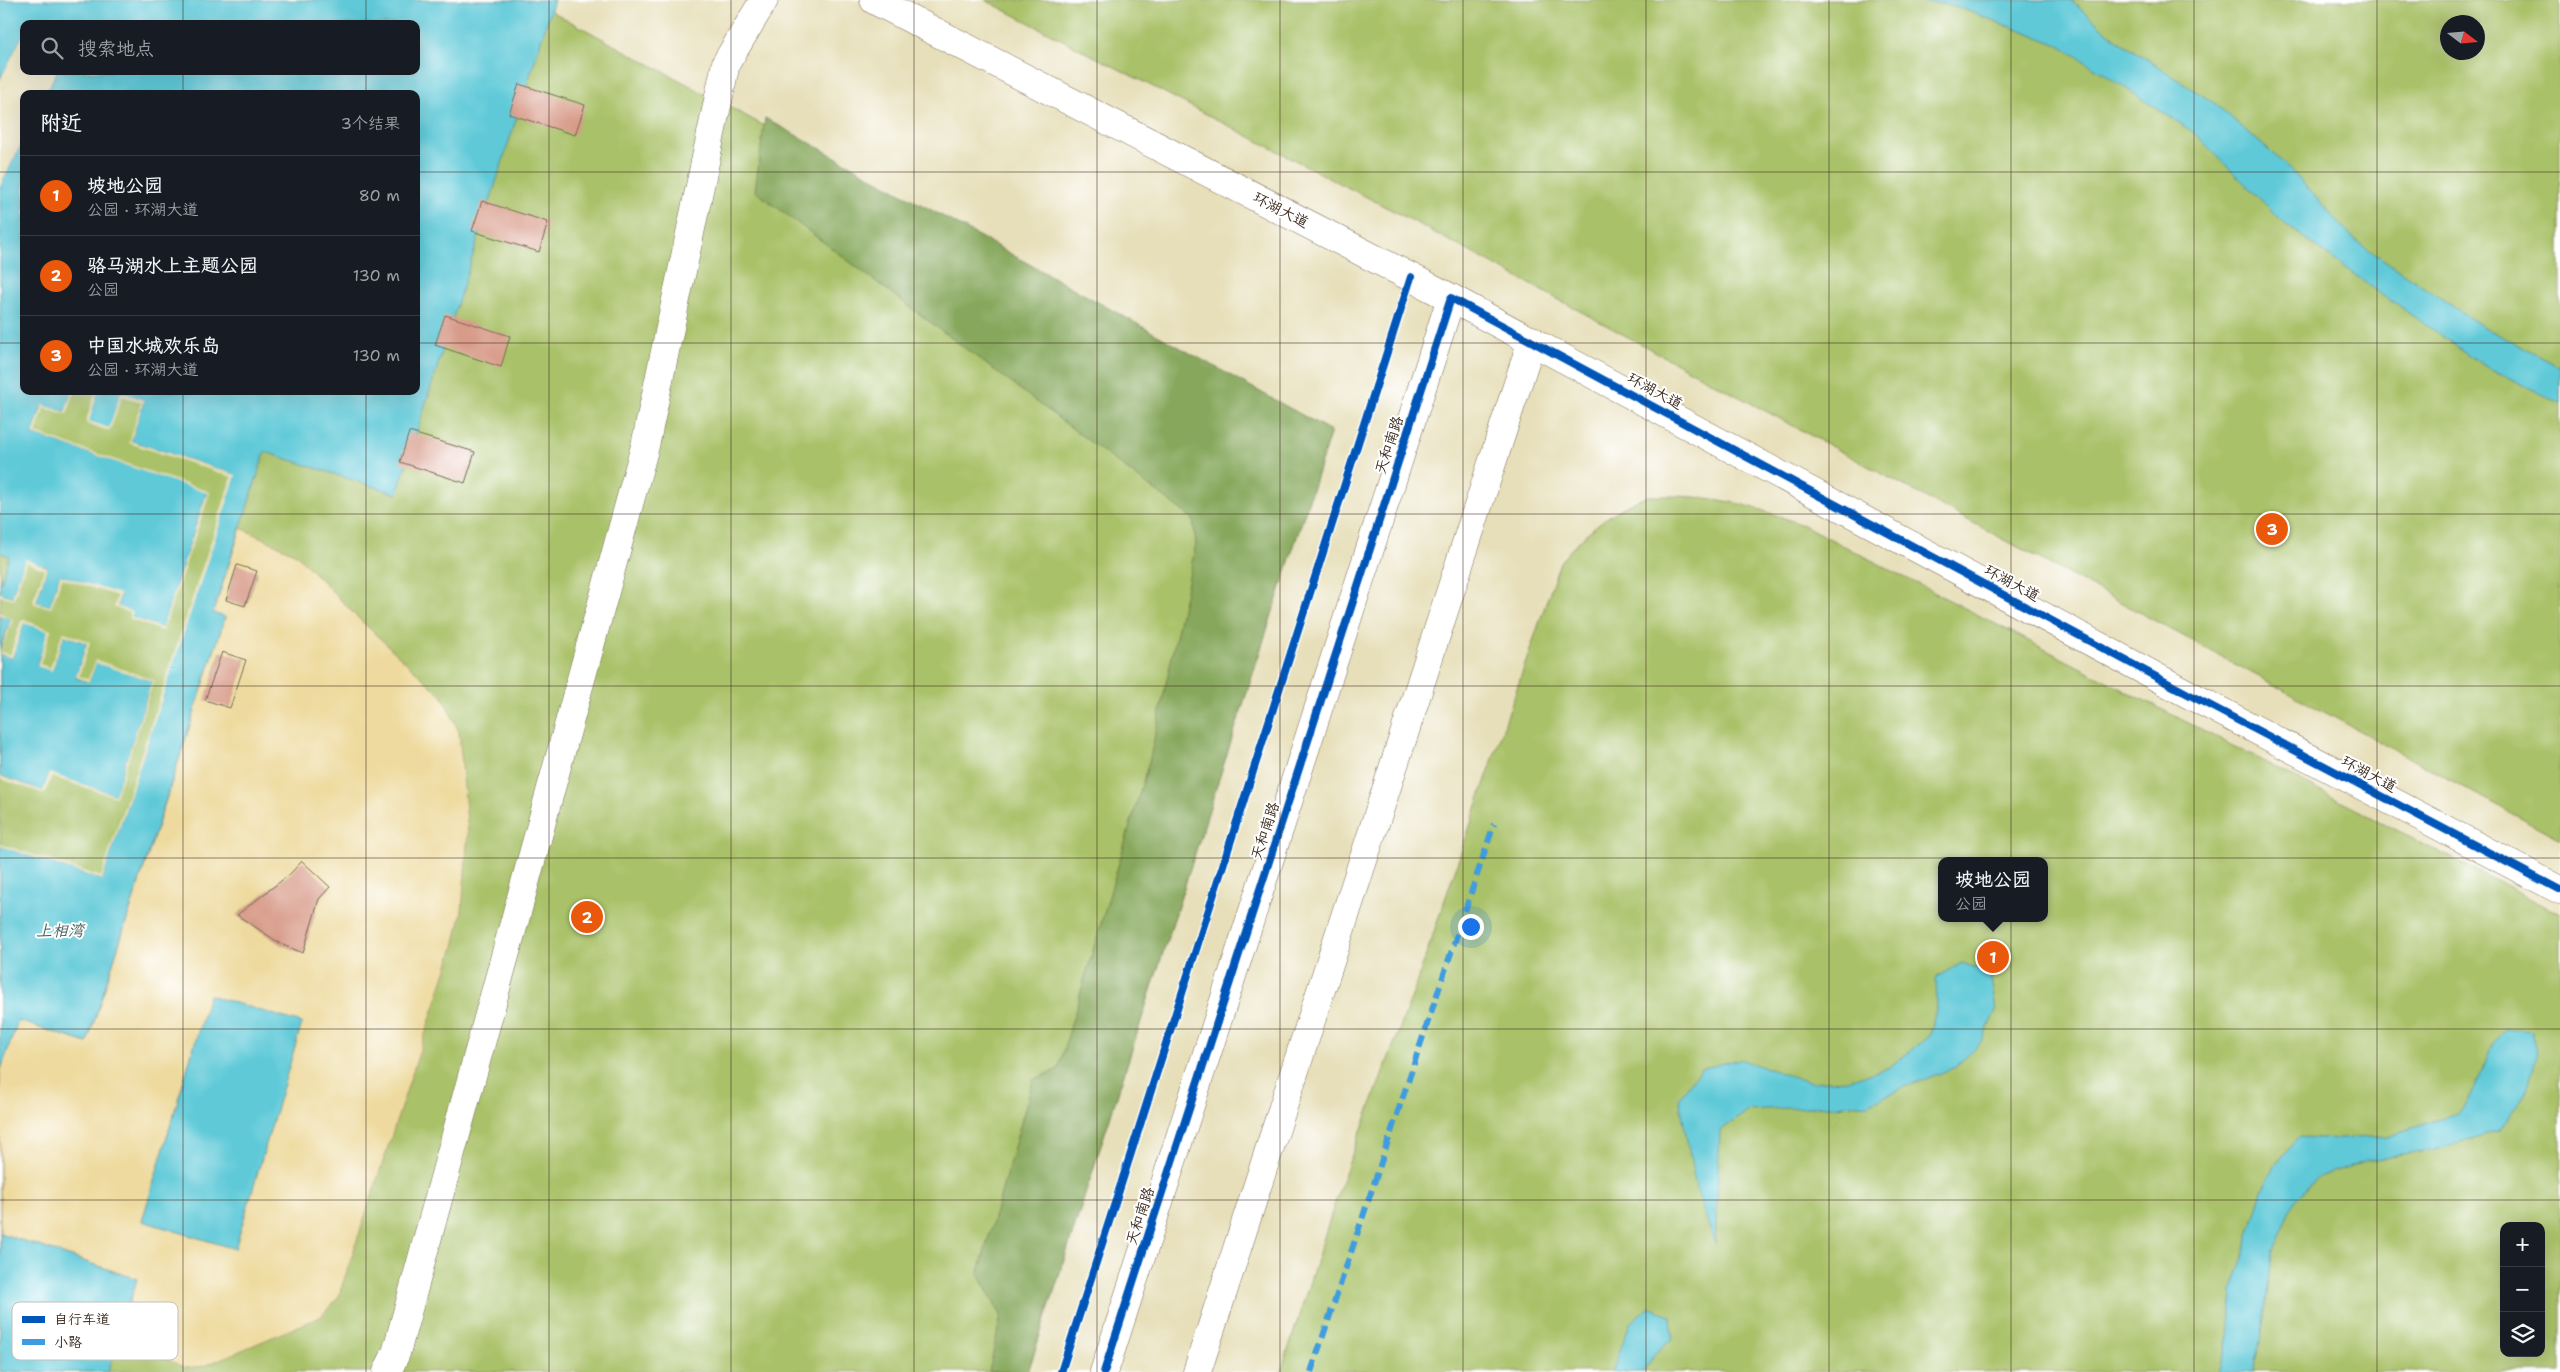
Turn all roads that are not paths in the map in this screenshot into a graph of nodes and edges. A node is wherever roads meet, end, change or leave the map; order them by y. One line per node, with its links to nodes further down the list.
1 (764, 0): 6 (street)
2 (874, 0): 3 (street, 环湖大道)
3 (1451, 298): 4 (street, 环湖大道); 7 (street, 天和南路)
4 (1532, 340): 5 (street, 环湖大道); 8 (street)
5 (2560, 890)
6 (387, 1372)
7 (1104, 1372)
8 (1197, 1372)

